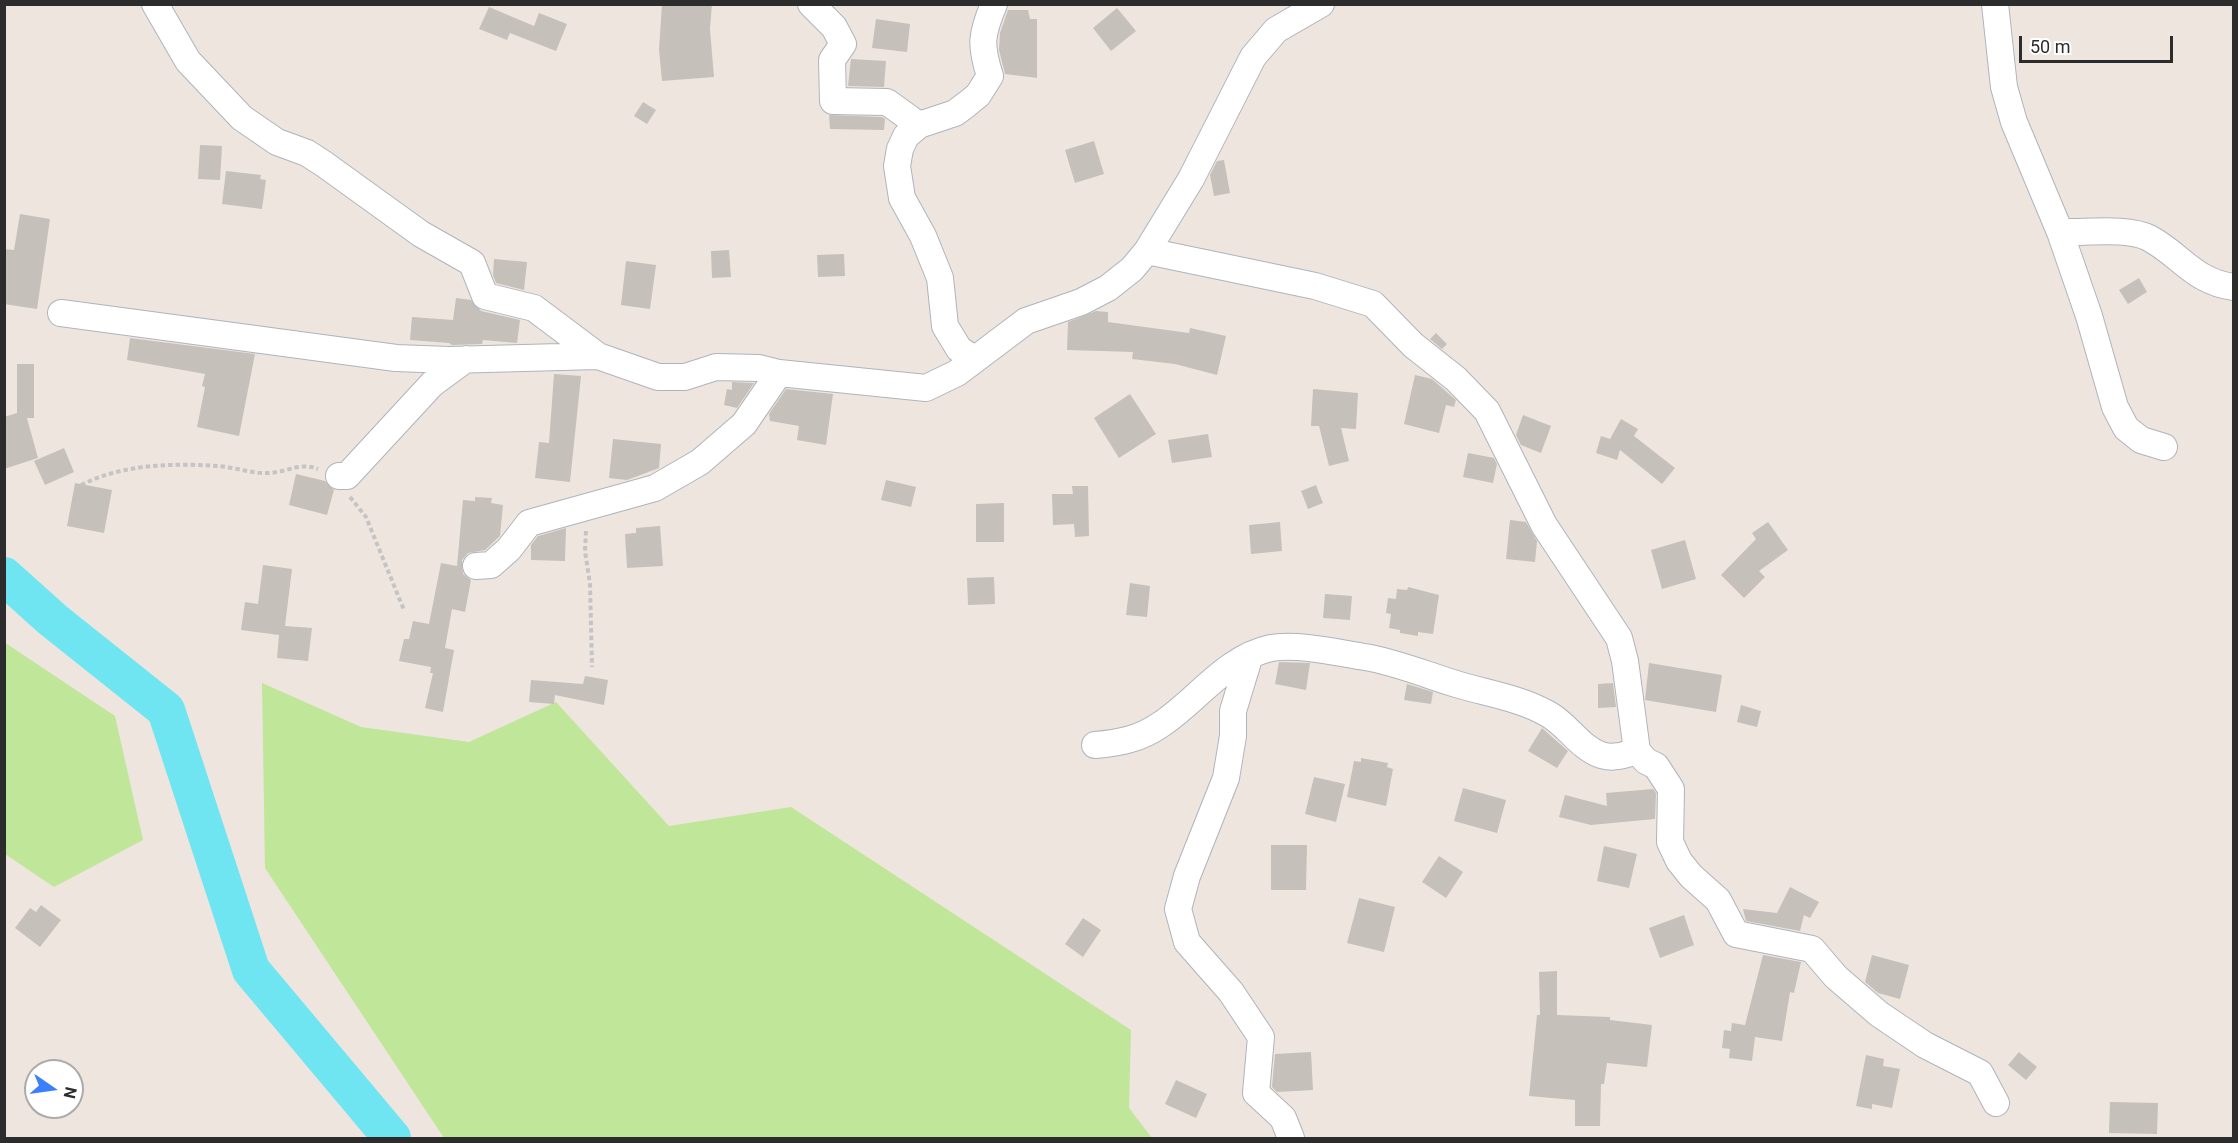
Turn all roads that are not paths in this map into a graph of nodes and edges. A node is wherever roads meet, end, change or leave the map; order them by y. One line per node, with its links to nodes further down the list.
1 (154, 4): 11 (street)
2 (811, 4): 6 (street)
3 (994, 4): 6 (street)
4 (1321, 4): 8 (street)
5 (1995, 4): 7 (street)
6 (919, 125): 13 (street)
7 (2060, 232): 9 (street); 15 (street)
8 (1147, 251): 13 (street); 20 (street)
9 (2234, 287)
10 (61, 313): 12 (street)
11 (598, 356): 12 (street); 14 (street)
12 (466, 359): 16 (street)
13 (974, 359): 14 (street)
14 (779, 373): 17 (street)
15 (2164, 447)
16 (339, 476)
17 (476, 566)
18 (1250, 655): 19 (street); 20 (street); 22 (street)
19 (1095, 745)
20 (1637, 751): 21 (street)
21 (1995, 1103)
22 (1291, 1138)

